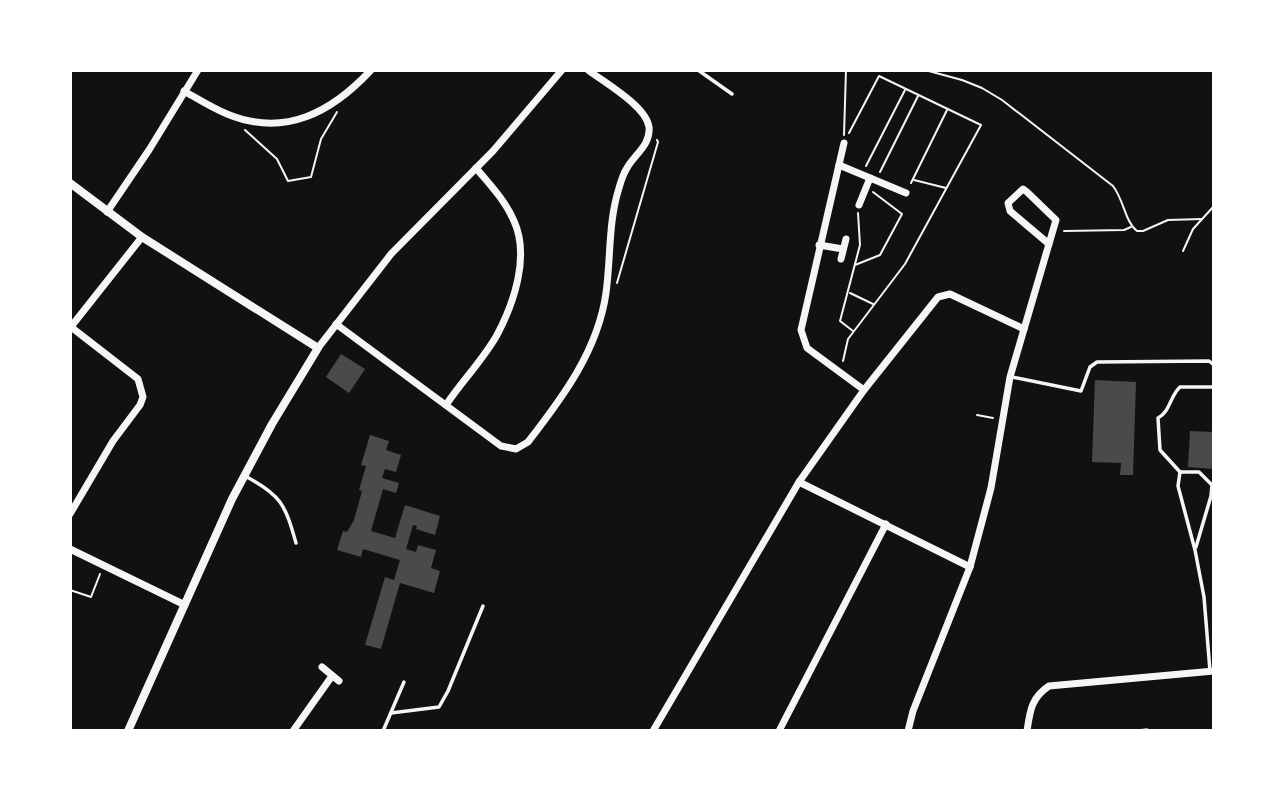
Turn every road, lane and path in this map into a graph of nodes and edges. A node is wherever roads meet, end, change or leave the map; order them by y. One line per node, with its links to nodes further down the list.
1 (198, 70): 9 (street)
2 (371, 70): 14 (street)
3 (562, 70): 18 (street)
4 (588, 70): 15 (street)
5 (698, 70): 10 (lane)
6 (846, 70): 16 (path)
7 (925, 70): 29 (path)
8 (906, 89): 19 (path)
9 (184, 91): 14 (street); 27 (street)
10 (732, 94)
11 (918, 94): 19 (path)
12 (947, 109): 20 (path)
13 (338, 111): 14 (path)
14 (228, 115)
15 (649, 128): 39 (path); 51 (street)
16 (844, 144): 17 (street)
17 (839, 165): 19 (street); 34 (street)
18 (476, 168): 42 (street); 51 (street)
19 (869, 177): 22 (street); 24 (street)
20 (912, 179): 23 (path); 24 (path)
21 (70, 183): 27 (street)
22 (866, 188): 25 (street); 38 (path)
23 (947, 188)
24 (906, 193)
25 (859, 205): 38 (path)
26 (1214, 206): 28 (path)
27 (107, 212): 31 (street)
28 (1202, 219): 29 (path); 36 (path)
29 (1132, 227): 30 (path)
30 (1054, 231): 33 (street); 33 (street)
31 (142, 237): 43 (street); 46 (street)
32 (846, 239): 35 (street)
33 (1049, 244): 44 (street)
34 (820, 245): 35 (street); 50 (street)
35 (843, 249): 37 (street)
36 (1183, 251)
37 (841, 259)
38 (855, 265): 40 (path)
39 (613, 291)
40 (848, 292): 41 (path); 45 (path)
41 (874, 304)
42 (336, 324): 46 (street); 51 (street)
43 (70, 327): 57 (street)
44 (1024, 330): 48 (street); 50 (street)
45 (853, 331)
46 (318, 348): 55 (street)
47 (1214, 365): 48 (lane)
48 (1010, 377): 53 (street)
49 (1214, 387): 54 (lane)
50 (864, 390): 56 (street)
51 (446, 405)
52 (976, 415): 53 (path)
53 (1001, 419): 63 (street)
54 (1180, 472): 61 (lane); 61 (lane)
55 (244, 476): 59 (lane); 65 (street)
56 (799, 482): 58 (street); 75 (street)
57 (70, 514)
58 (886, 524): 63 (street); 76 (street)
59 (296, 543)
60 (70, 549): 62 (street)
61 (1195, 551): 68 (lane)
62 (103, 566): 64 (path); 65 (street)
63 (971, 567): 77 (street)
64 (70, 590)
65 (185, 605): 72 (street)
66 (482, 606): 70 (lane)
67 (321, 667): 73 (street)
68 (1212, 671): 78 (street)
69 (404, 682): 70 (lane)
70 (391, 713): 74 (lane)
71 (1147, 730): 79 (lane)
72 (128, 731)
73 (293, 731)
74 (383, 731)
75 (653, 731)
76 (779, 731)
77 (908, 731)
78 (1027, 731)
79 (1139, 731)

